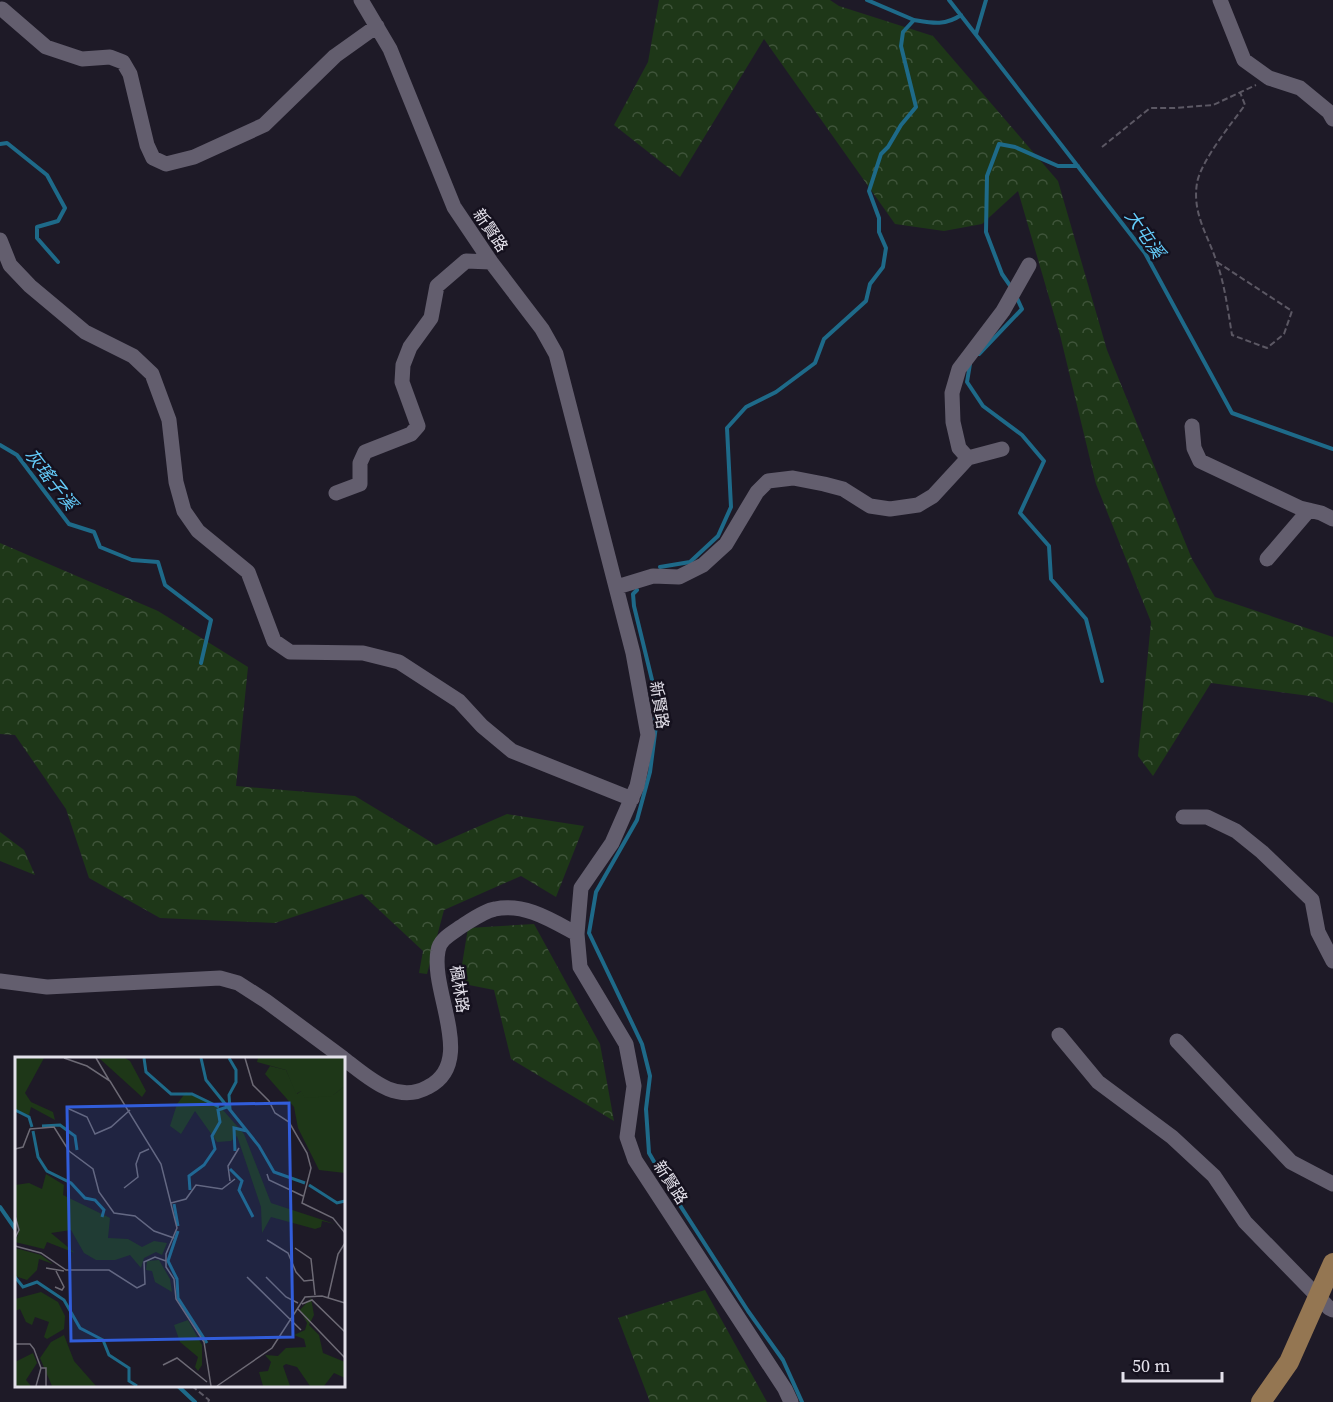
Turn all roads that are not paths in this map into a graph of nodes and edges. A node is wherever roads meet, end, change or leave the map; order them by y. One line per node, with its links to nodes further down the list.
1 (361, 0): 4 (street, 新賢路)
2 (1220, 0): 5 (street)
3 (2, 9): 4 (street)
4 (377, 26): 7 (street, 新賢路)
5 (1333, 119)
6 (0, 240): 17 (street)
7 (491, 262): 12 (street); 16 (street, 新賢路)
8 (1029, 265): 11 (street)
9 (1192, 426): 13 (street)
10 (1002, 449): 11 (street)
11 (968, 458): 16 (street)
12 (336, 493)
13 (1309, 510): 14 (street); 15 (street)
14 (1333, 519)
15 (1267, 559)
16 (617, 587): 17 (street, 新賢路)
17 (632, 799): 19 (street, 新賢路)
18 (1183, 818): 20 (street)
19 (576, 934): 25 (street, 楓林路); 30 (street, 新賢路)
20 (1333, 961)
21 (3, 982): 24 (street, 楓林路)
22 (1059, 1035): 28 (street)
23 (1176, 1041): 26 (street)
24 (340, 1057)
25 (345, 1060)
26 (1333, 1184)
27 (1333, 1263): 28 (main road)
28 (1318, 1296): 29 (street); 31 (main road)
29 (1333, 1310)
30 (791, 1402)
31 (1261, 1402)

